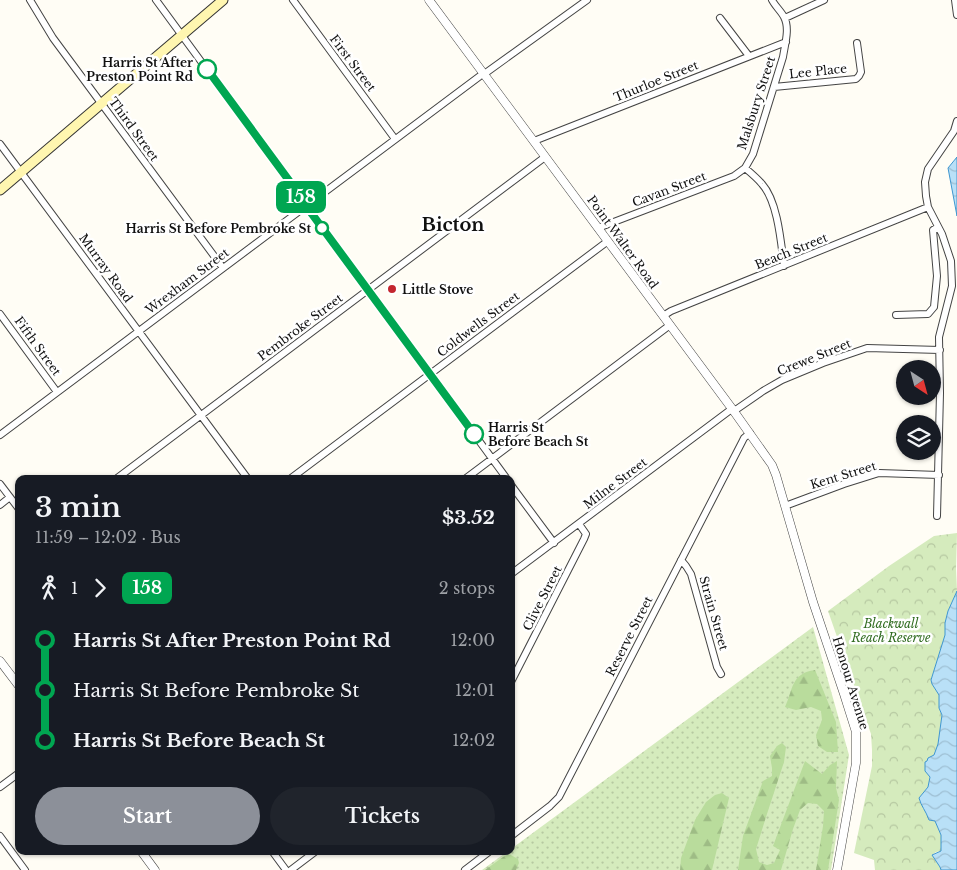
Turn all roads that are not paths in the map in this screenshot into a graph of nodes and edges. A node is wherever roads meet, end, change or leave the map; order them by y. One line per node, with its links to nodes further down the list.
1 (30, 0): 19 (street, Third Street)
2 (156, 0): 13 (street)
3 (223, 0): 13 (main road)
4 (293, 0): 21 (street, First Street)
5 (429, 0): 17 (street, Point Walter Road)
6 (587, 0): 17 (street, Wrexham Street)
7 (772, 0): 12 (street, Malsbury Street)
8 (824, 0): 12 (street)
9 (955, 0): 10 (street)
10 (957, 15)
11 (720, 18): 16 (street)
12 (784, 18): 14 (street, Malsbury Street)
13 (182, 35): 19 (main road); 28 (street)
14 (786, 42): 16 (street, Thurloe Street); 18 (street, Malsbury Street)
15 (857, 43): 18 (street, Lee Place)
16 (749, 56): 22 (street, Thurloe Street)
17 (484, 74): 21 (street, Wrexham Street); 22 (street, Point Walter Road)
18 (774, 87): 25 (street, Malsbury Street)
19 (101, 103): 26 (main road); 34 (street, Third Street)
20 (957, 122): 29 (street)
21 (396, 139): 28 (street, Wrexham Street)
22 (534, 141): 24 (street, Point Walter Road)
23 (0, 144): 26 (street, Murray Road)
24 (546, 156): 31 (street, Point Walter Road); 35 (street, Pembroke Street)
25 (745, 168): 31 (street, Cavan Street); 33 (street, Malsbury Street)
26 (21, 172): 27 (main road); 40 (street, Murray Road)
27 (0, 190)
28 (307, 205): 34 (street, Wrexham Street); 35 (street)
29 (928, 207): 30 (street); 33 (street, Beach Street)
30 (938, 227): 37 (street); 41 (street)
31 (598, 228): 32 (street, Point Walter Road)
32 (608, 241): 38 (street, Point Walter Road); 42 (street, Coldwells Street)
33 (784, 266): 38 (street, Beach Street)
34 (223, 268): 40 (street, Wrexham Street)
35 (368, 290): 42 (street); 45 (street, Pembroke Street)
36 (0, 314): 43 (street, Fifth Street)
37 (896, 315)
38 (663, 316): 39 (street, Point Walter Road)
39 (670, 325): 44 (street, Point Walter Road); 48 (street)
40 (138, 331): 43 (street, Wrexham Street); 45 (street, Murray Road)
41 (940, 350): 44 (street, Crewe Street); 54 (street)
42 (430, 374): 48 (street); 51 (street, Coldwells Street)
43 (57, 392): 47 (street, Wrexham Street)
44 (733, 410): 46 (street, Point Walter Road); 62 (street, Milne Street)
45 (201, 415): 49 (street, Pembroke Street); 50 (street, Murray Road)
46 (750, 433): 60 (street, Point Walter Road); 64 (street, Reserve Street)
47 (0, 435)
48 (492, 458): 52 (street); 53 (street)
49 (121, 475)
50 (245, 475)
51 (295, 475)
52 (470, 475)
53 (504, 475)
54 (939, 475): 60 (street, Kent Street); 61 (street)
55 (0, 484): 57 (street)
56 (515, 490): 63 (street)
57 (10, 497): 58 (street); 59 (street)
58 (15, 504)
59 (0, 505)
60 (785, 506): 83 (street, Honour Avenue)
61 (938, 516)
62 (579, 524): 63 (street, Milne Street); 67 (street, Clive Street)
63 (554, 543): 65 (street, Milne Street)
64 (681, 560): 68 (street, Strain Street); 72 (street, Reserve Street)
65 (515, 571)
66 (0, 661): 69 (street)
67 (515, 674)
68 (722, 674)
69 (15, 681)
70 (15, 776): 71 (street)
71 (0, 787)
72 (515, 833)
73 (0, 836): 78 (street)
74 (144, 855): 79 (street)
75 (275, 855): 80 (street)
76 (311, 855): 81 (street)
77 (485, 855): 82 (street)
78 (26, 870)
79 (155, 870)
80 (286, 870)
81 (291, 870)
82 (465, 870)
83 (837, 870)

